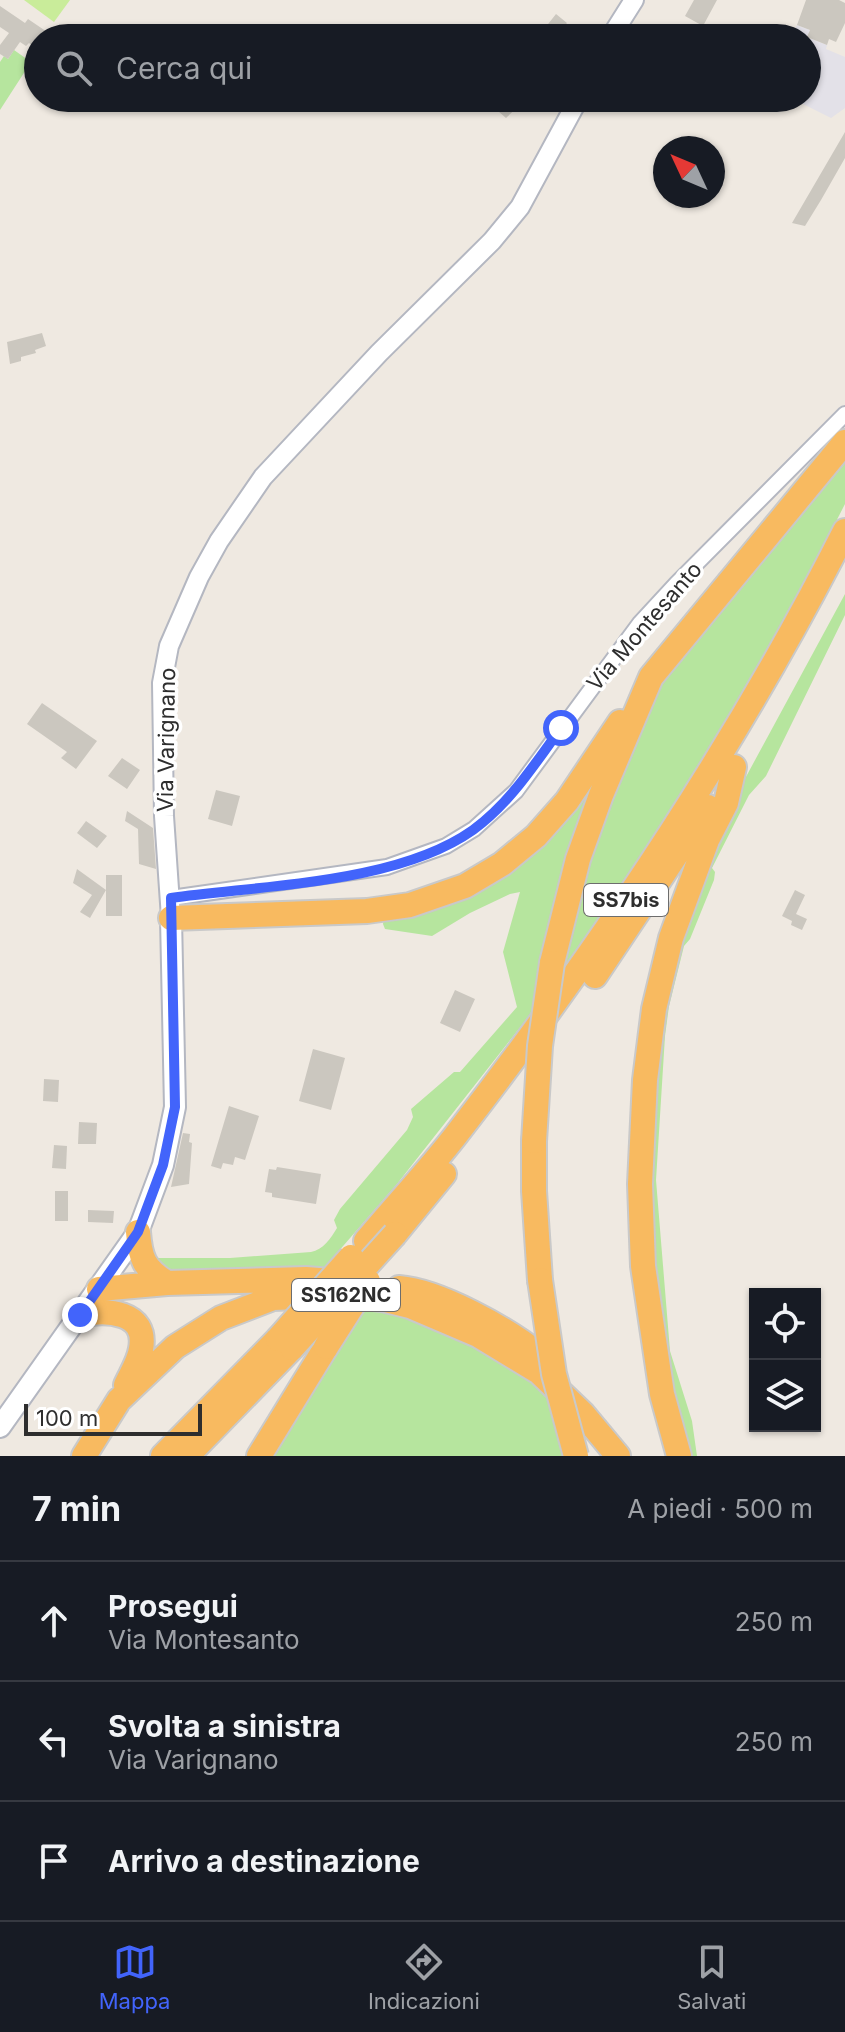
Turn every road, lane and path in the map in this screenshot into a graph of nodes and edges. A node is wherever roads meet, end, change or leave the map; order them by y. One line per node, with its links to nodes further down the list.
1 (634, 0): 2 (street)
2 (619, 24)
3 (572, 112): 10 (street, Via Varignano)
4 (845, 414): 10 (street, Via Montesanto)
5 (845, 442): 8 (highway)
6 (845, 531): 16 (highway, SS7bis, bridge)
7 (845, 568): 9 (highway, SS7bis)
8 (651, 677): 10 (highway); 23 (highway, bridge)
9 (734, 767): 12 (highway, SS7bis); 26 (highway)
10 (171, 908): 11 (main road, Via Varignano)
11 (138, 1232): 13 (highway); 14 (main road, Via Varignano)
12 (395, 1234): 16 (highway, SS7bis, bridge); 22 (highway, bridge)
13 (167, 1283): 14 (highway); 25 (highway)
14 (99, 1289): 15 (main road, Via Varignano)
15 (80, 1315): 17 (highway); 18 (main road, Via Varignano)
16 (285, 1344): 20 (highway, SS7bis); 21 (highway, SS7bis)
17 (119, 1400): 19 (highway, SS162NC); 24 (highway, SS162NC)
18 (0, 1427)
19 (84, 1456)
20 (163, 1456)
21 (187, 1456)
22 (259, 1456)
23 (576, 1456)
24 (618, 1456)
25 (630, 1456)
26 (679, 1456)

